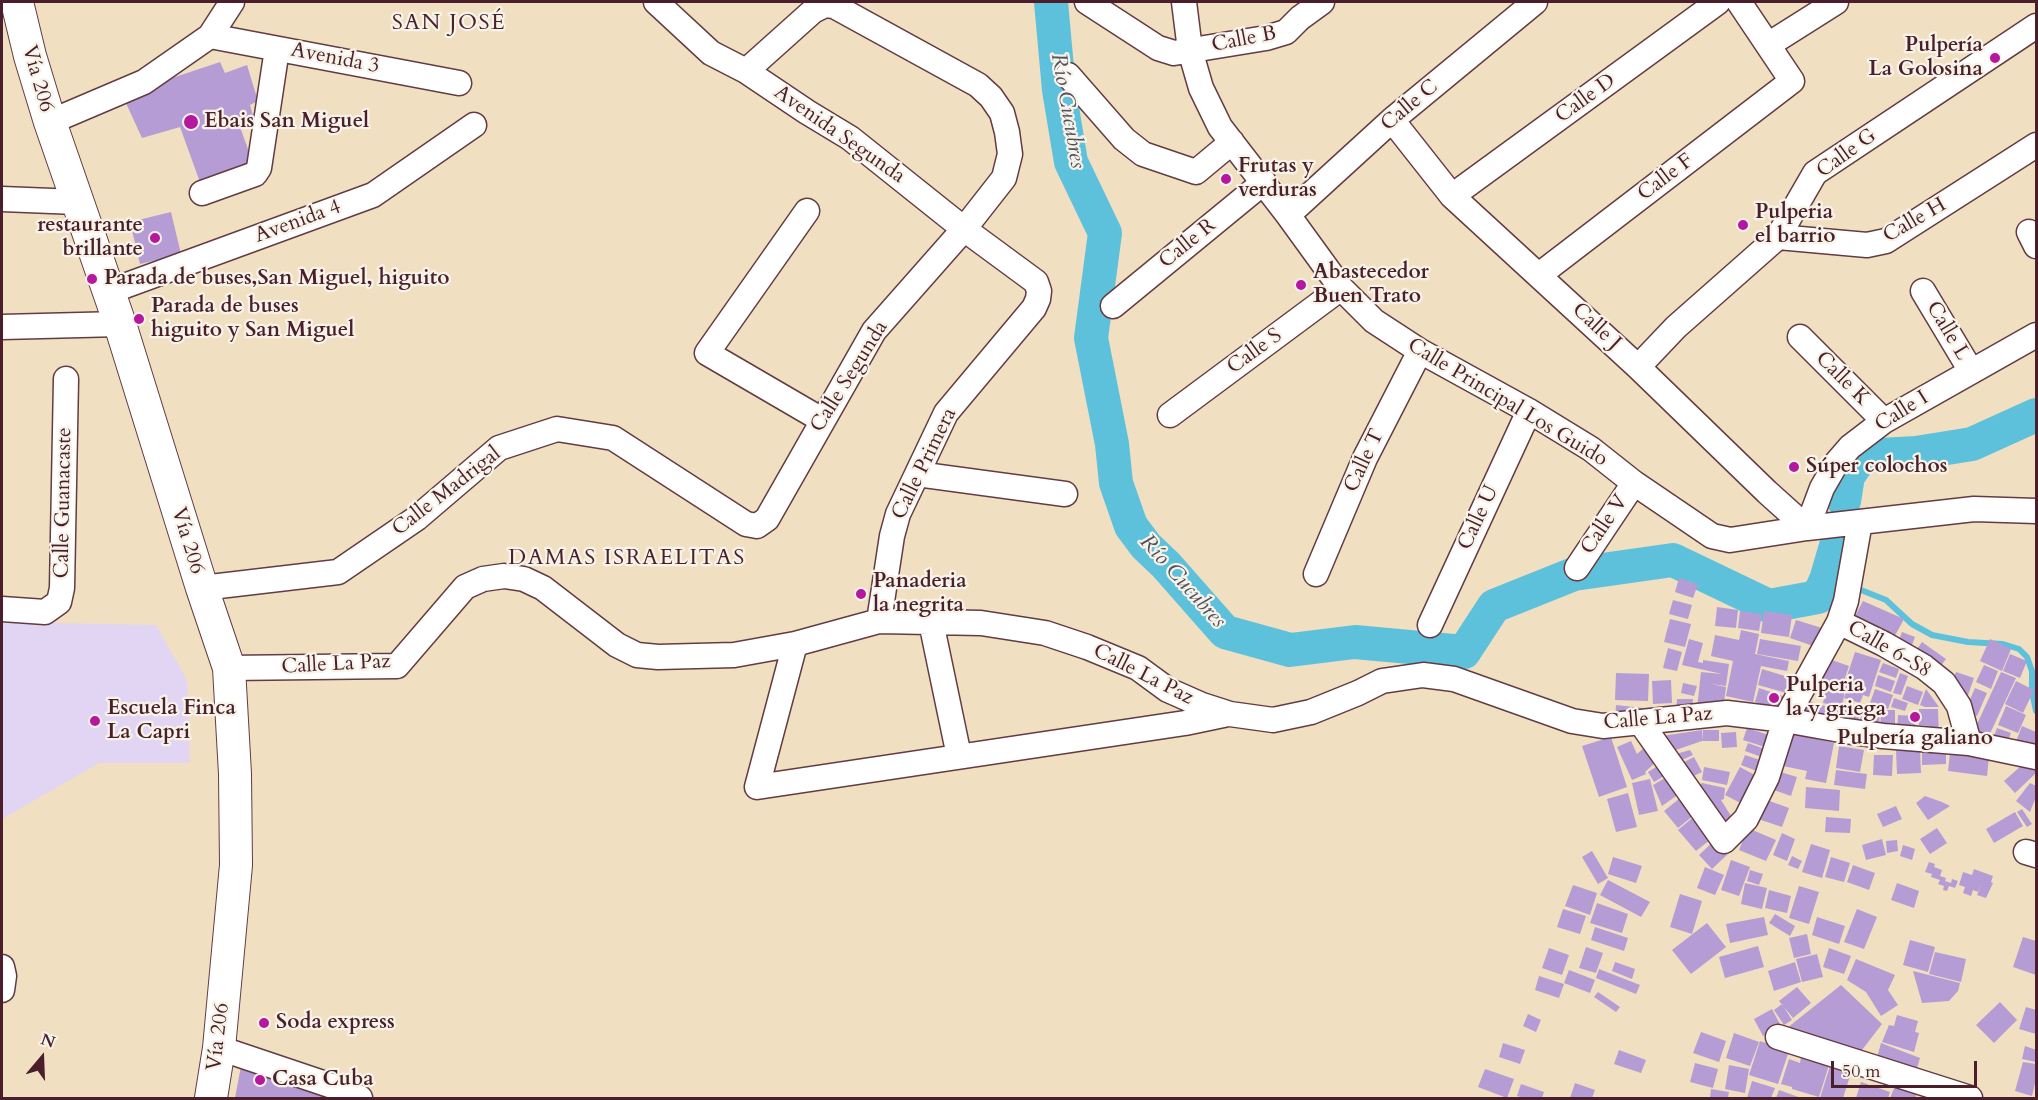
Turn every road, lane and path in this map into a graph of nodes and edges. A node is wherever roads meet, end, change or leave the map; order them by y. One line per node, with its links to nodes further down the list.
1 (17, 2): 20 (main road, Vía 206)
2 (232, 2): 12 (street)
3 (656, 2): 16 (street, Avenida Segunda)
4 (1087, 2): 15 (street, Calle B)
5 (1184, 2): 15 (street, Calle Principal Los Guido)
6 (1322, 2): 15 (street, Calle B)
7 (1535, 2): 19 (street, Calle C)
8 (1718, 2): 26 (street, Calle D)
9 (1739, 2): 13 (street)
10 (1831, 3): 13 (street)
11 (2037, 26): 32 (street, Calle G)
12 (210, 36): 14 (street, Avenida 3); 20 (street)
13 (1768, 45): 33 (street, Calle F)
14 (277, 49): 18 (street, Avenida 3); 25 (street)
15 (1190, 50): 22 (street, Calle Principal Los Guido)
16 (746, 71): 31 (street, Avenida Segunda); 31 (street, Calle Segunda)
17 (1068, 75): 22 (street)
18 (459, 83)
19 (1392, 120): 26 (street, Calle J); 30 (street, Calle C)
20 (50, 122): 28 (main road, Vía 206)
21 (474, 125): 36 (street, Avenida 4)
22 (1232, 142): 24 (street, Calle Principal Los Guido)
23 (2037, 145): 32 (street, Calle H)
24 (1264, 182): 30 (street, Calle Principal Los Guido); 38 (street, Calle R)
25 (202, 193)
26 (1452, 196): 33 (street, Calle J)
27 (2, 199): 28 (street)
28 (77, 202): 36 (main road, Vía 206)
29 (807, 211): 49 (street)
30 (1288, 214): 34 (street, Calle Principal Los Guido)
31 (964, 229): 37 (street, Avenida Segunda); 49 (street, Calle Segunda)
32 (1778, 237): 44 (street, Calle G)
33 (1539, 275): 44 (street, Calle J)
34 (1341, 288): 43 (street, Calle Principal Los Guido); 48 (street, Calle S)
35 (1923, 291): 45 (street, Calle L)
36 (108, 292): 39 (main road, Vía 206)
37 (1038, 299): 51 (street, Calle Primera)
38 (1113, 306)
39 (120, 324): 40 (street); 60 (main road, Vía 206)
40 (2, 327)
41 (2037, 335): 45 (street, Calle I)
42 (1800, 337): 50 (street, Calle K)
43 (1420, 351): 47 (street, Calle Principal Los Guido); 59 (street, Calle T)
44 (1638, 367): 57 (street, Calle J)
45 (1971, 371): 50 (street, Calle I)
46 (66, 379): 61 (street, Calle Guanacaste)
47 (1529, 411): 52 (street, Calle Principal Los Guido); 65 (street, Calle U)
48 (1170, 415)
49 (822, 420): 56 (street, Calle Segunda)
50 (1884, 421): 57 (street, Calle I)
51 (917, 474): 53 (street); 62 (street, Calle Primera)
52 (1634, 483): 57 (street, Calle Principal Los Guido); 58 (street, Calle V)
53 (1065, 494)
54 (2037, 511): 55 (street, Calle Principal Los Guido)
55 (1860, 522): 57 (street, Calle Principal Los Guido); 64 (street)
56 (746, 524): 60 (street, Calle Madrigal)
57 (1807, 528)
58 (1577, 568)
59 (1316, 574)
60 (202, 588): 67 (main road, Vía 206)
61 (2, 609)
62 (879, 621): 63 (street, Calle La Paz); 66 (street, Calle La Paz)
63 (931, 622): 68 (street, Calle La Paz); 72 (street)
64 (1839, 622): 69 (street); 71 (street, Calle 6-S8)
65 (1430, 625)
66 (795, 644): 67 (street, Calle La Paz); 72 (street)
67 (229, 668): 77 (main road, Vía 206)
68 (1230, 714): 70 (street, Calle La Paz); 72 (street)
69 (1785, 720): 70 (street, Calle La Paz); 70 (street); 71 (street, Calle La Paz)
70 (1641, 723)
71 (1969, 743): 73 (street, Calle La Paz)
72 (959, 756)
73 (2037, 757)
74 (2, 967): 75 (street)
75 (2, 990)
76 (1778, 1037): 80 (street)
77 (219, 1048): 78 (main road, Vía 206); 79 (street)
78 (211, 1098)
79 (360, 1098)
80 (1970, 1098)

